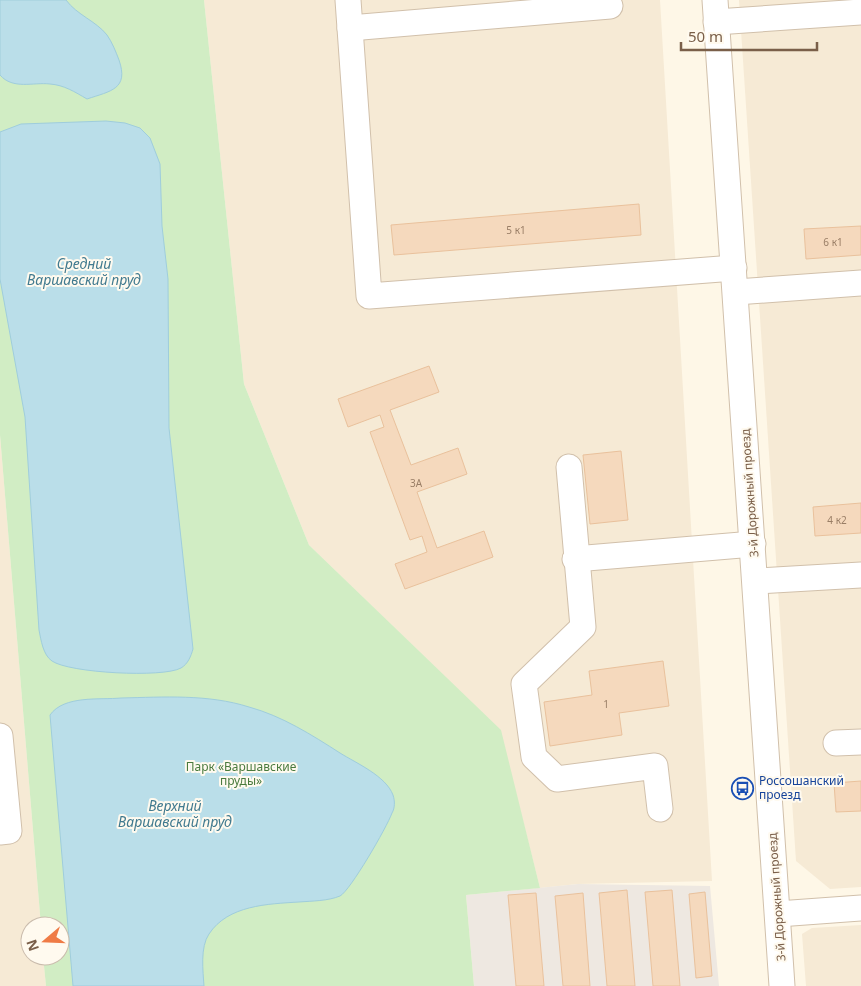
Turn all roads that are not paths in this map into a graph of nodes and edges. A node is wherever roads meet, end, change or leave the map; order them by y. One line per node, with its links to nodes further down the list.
1 (348, 0): 5 (street)
2 (610, 6): 5 (street)
3 (716, 11): 4 (street); 6 (street, 3-й Дорожный проезд)
4 (861, 12)
5 (350, 28): 6 (street)
6 (734, 268): 8 (street, 3-й Дорожный проезд)
7 (861, 283): 8 (street)
8 (736, 292): 10 (street, 3-й Дорожный проезд)
9 (569, 467): 11 (street)
10 (753, 544): 11 (street); 13 (street, 3-й Дорожный проезд)
11 (576, 559): 17 (street)
12 (861, 575): 13 (street)
13 (756, 581): 20 (street, 3-й Дорожный проезд)
14 (0, 736): 18 (street)
15 (861, 742): 16 (street)
16 (836, 743)
17 (660, 809)
18 (0, 832)
19 (861, 908): 20 (street)
20 (778, 914): 21 (street, 3-й Дорожный проезд)
21 (782, 986)

